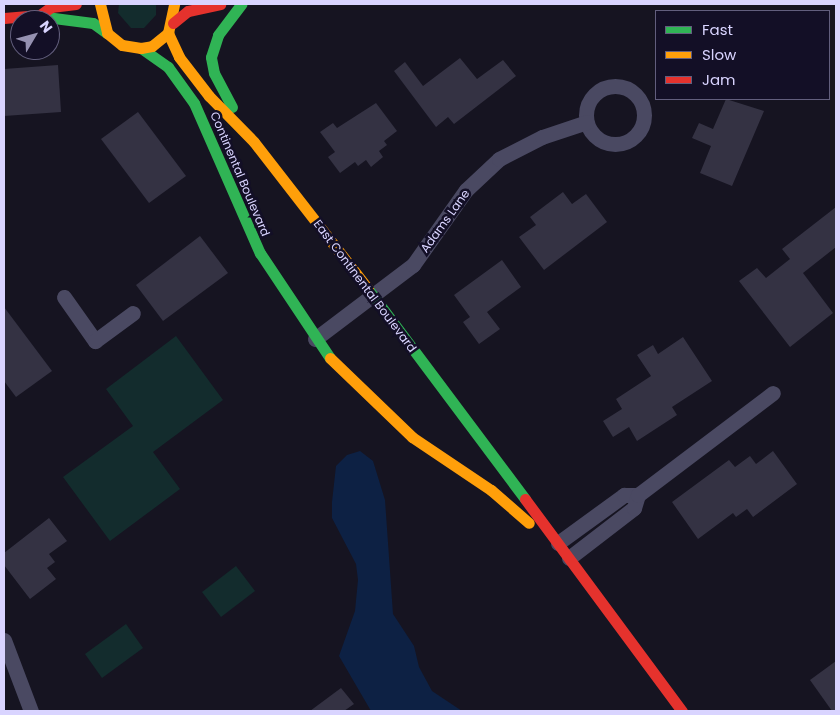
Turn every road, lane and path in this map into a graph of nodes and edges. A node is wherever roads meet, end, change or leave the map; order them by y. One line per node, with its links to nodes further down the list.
1 (76, 4): 6 (main road)
2 (100, 4): 9 (main road)
3 (174, 4): 8 (main road)
4 (220, 4): 8 (main road)
5 (241, 4): 12 (main road)
6 (47, 10)
7 (60, 21): 9 (main road, Continental Boulevard)
8 (170, 28): 10 (main road); 12 (main road, East Continental Boulevard)
9 (107, 33): 10 (main road, Continental Boulevard)
10 (141, 48): 16 (main road, Continental Boulevard)
11 (587, 122): 13 (street, Adams Lane)
12 (254, 142): 13 (main road, East Continental Boulevard)
13 (372, 295): 16 (street, Adams Lane); 19 (main road, East Continental Boulevard)
14 (64, 298): 15 (street)
15 (133, 313)
16 (315, 339): 20 (main road, Continental Boulevard)
17 (773, 393): 18 (street)
18 (638, 495): 19 (street); 20 (street)
19 (558, 543): 20 (main road, East Continental Boulevard)
20 (569, 558): 23 (main road, East Continental Boulevard)
21 (4, 640): 22 (street)
22 (31, 711)
23 (682, 711)

